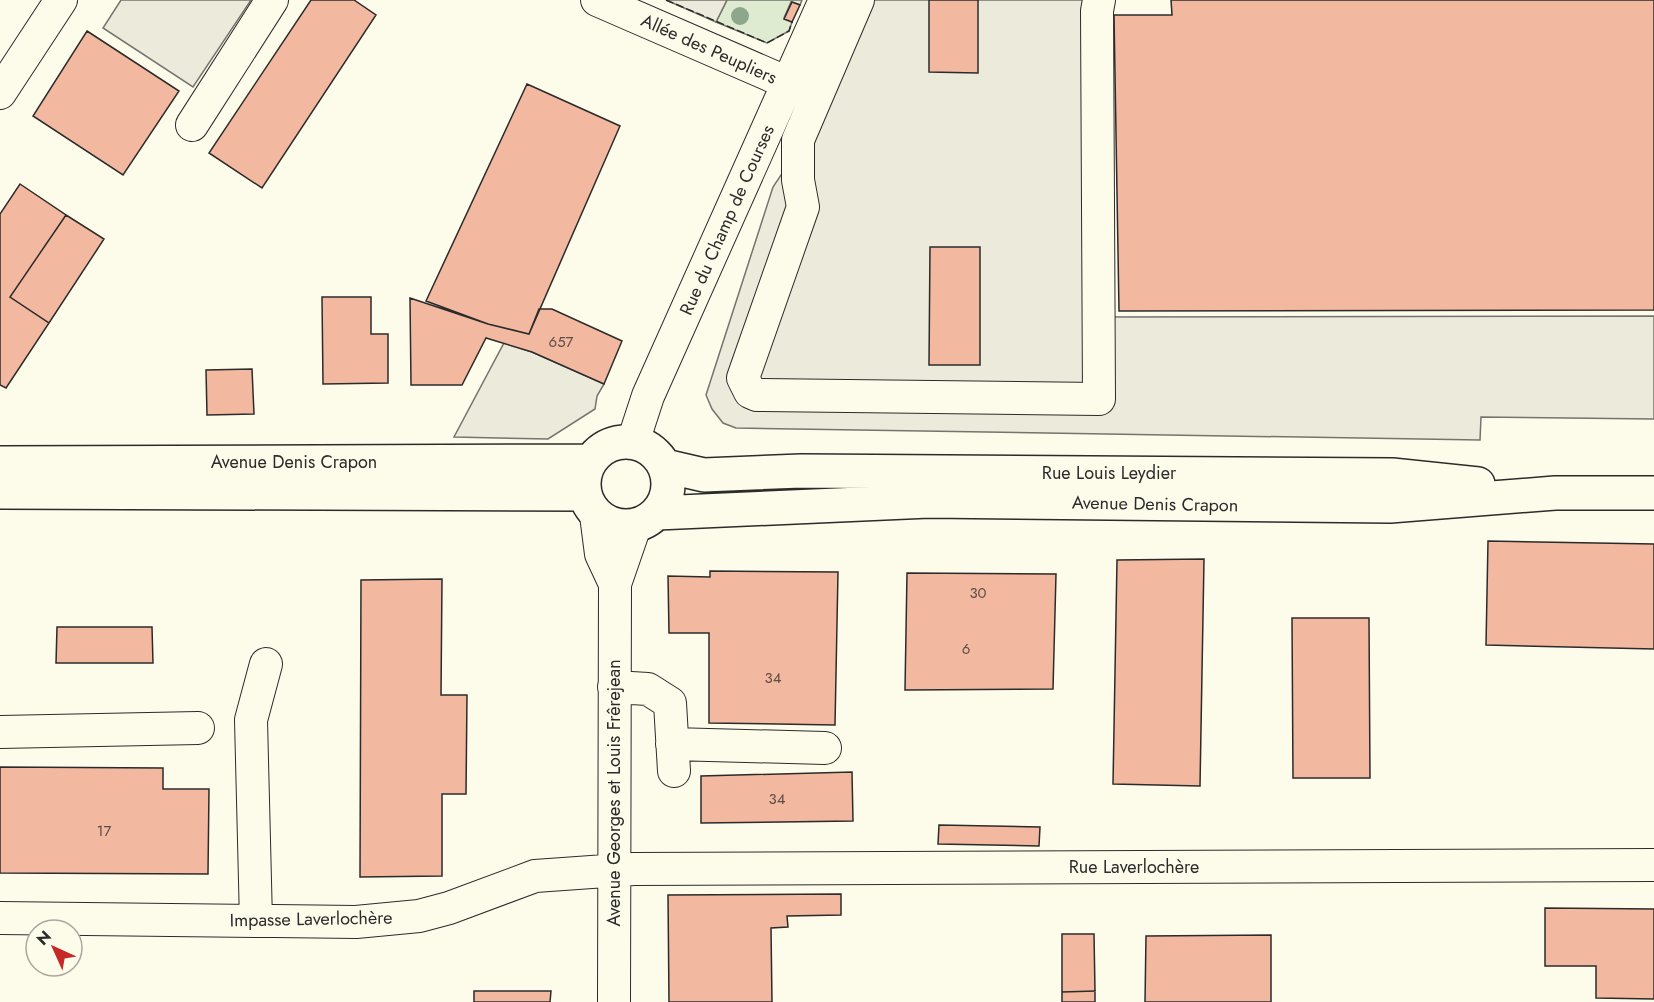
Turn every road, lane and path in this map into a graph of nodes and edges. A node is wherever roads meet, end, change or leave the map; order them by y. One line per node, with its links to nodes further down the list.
1 (61, 0): 7 (street)
2 (273, 0): 10 (street)
3 (597, 0): 8 (street, Allée des Peupliers)
4 (825, 0): 8 (street, Rue du Champ de Courses)
5 (858, 0): 6 (street)
6 (1099, 0)
7 (10, 61): 9 (street)
8 (788, 83): 11 (street, Rue du Champ de Courses)
9 (0, 93)
10 (192, 125)
11 (633, 442): 12 (main road); 14 (main road)
12 (589, 462): 13 (main road, Avenue Denis Crapon); 18 (main road)
13 (0, 463)
14 (665, 466): 16 (main road, Rue Louis Leydier); 19 (main road)
15 (0, 492): 18 (main road, Avenue Denis Crapon)
16 (1555, 493): 17 (main road, Avenue Denis Crapon); 19 (main road, Avenue Denis Crapon)
17 (1654, 493)
18 (590, 504): 19 (main road); 20 (street, Avenue Georges et Louis Frêrejean)
19 (646, 519): 20 (street, Avenue Georges et Louis Frêrejean)
20 (615, 584): 22 (street, Avenue Georges et Louis Frêrejean)
21 (266, 664): 29 (street)
22 (614, 687): 25 (street); 27 (street, Avenue Georges et Louis Frêrejean)
23 (198, 729): 24 (street)
24 (0, 732)
25 (825, 748)
26 (1654, 866): 27 (street, Rue Laverlochère)
27 (615, 869): 29 (street, Impasse Laverlochère); 30 (street, Avenue Georges et Louis Frêrejean)
28 (0, 918): 29 (street, Impasse Laverlochère)
29 (256, 921)
30 (614, 1002)

